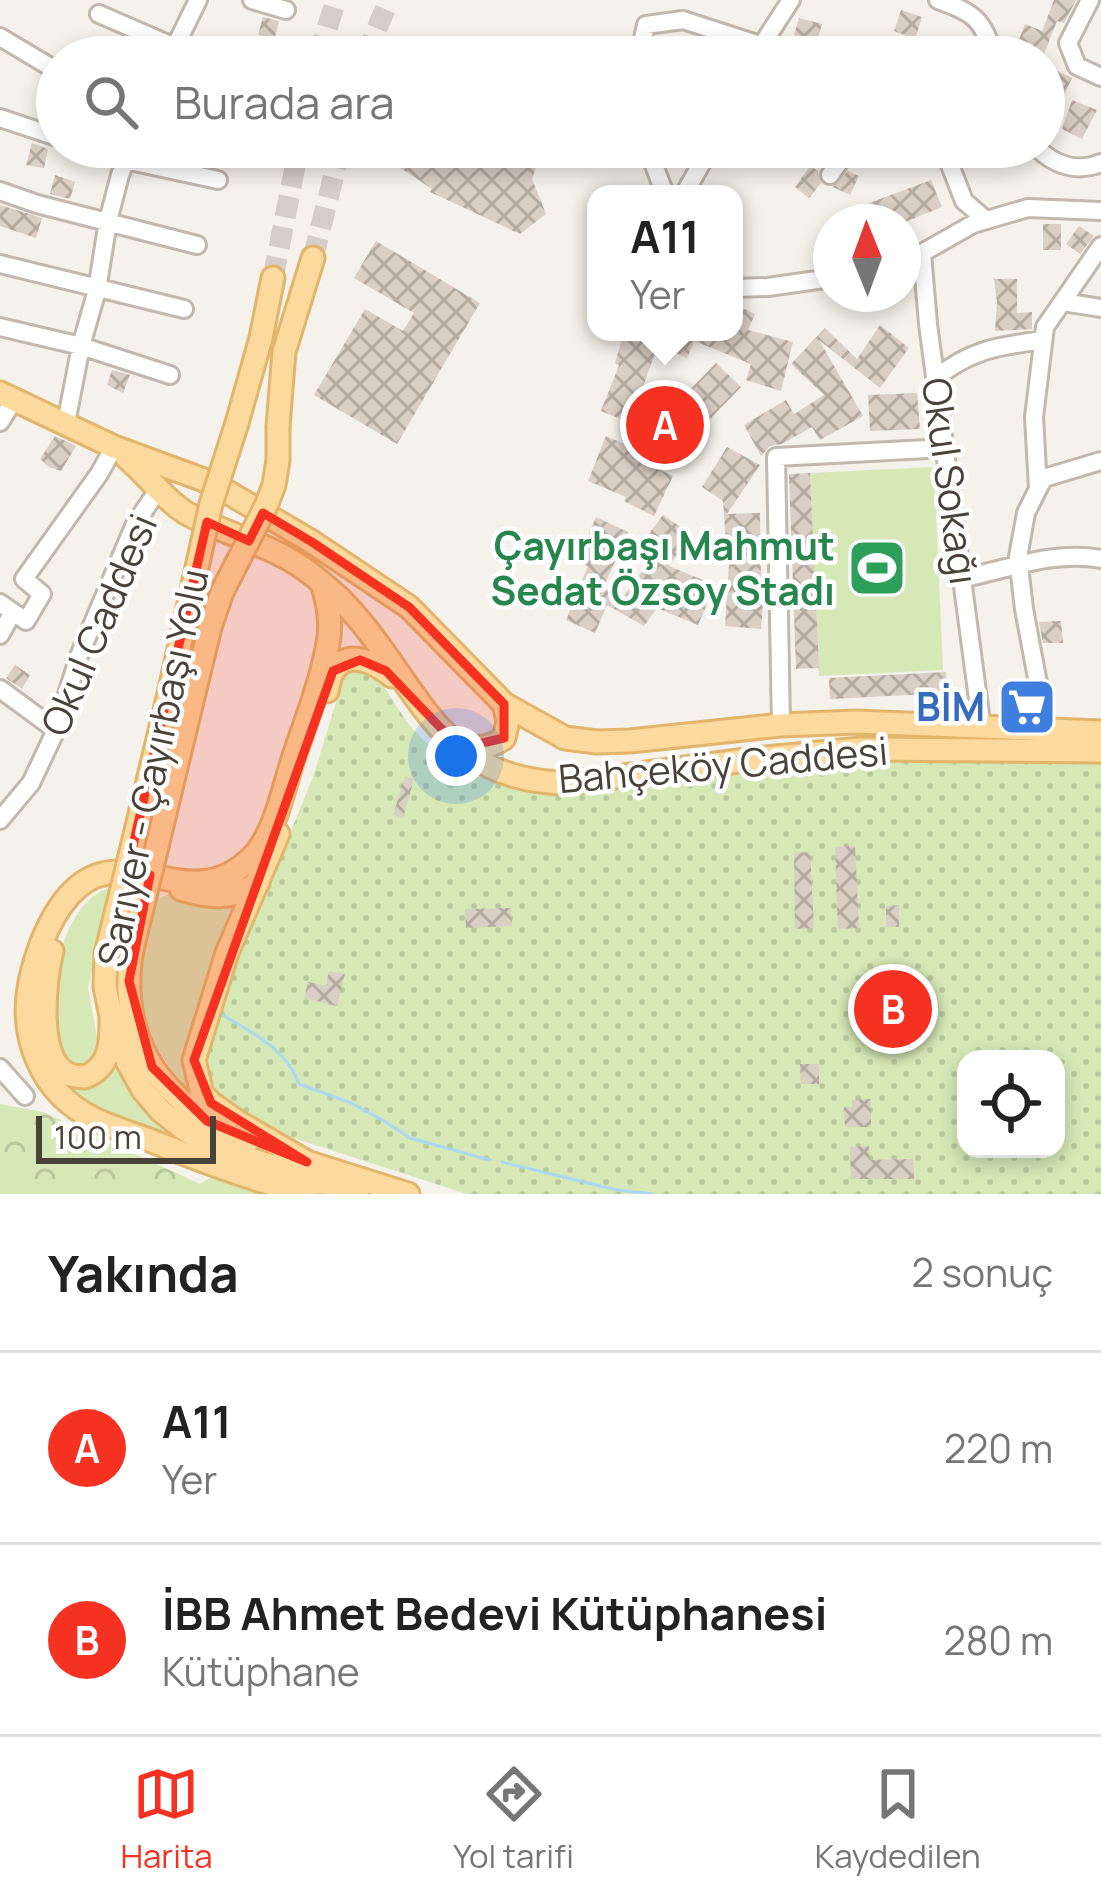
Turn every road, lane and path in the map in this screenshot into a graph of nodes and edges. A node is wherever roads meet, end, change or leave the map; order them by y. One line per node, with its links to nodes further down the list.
1 (198, 0): 9 (street)
2 (252, 0): 6 (street)
3 (790, 0): 12 (street)
4 (938, 0): 13 (street)
5 (1090, 0): 16 (street)
6 (286, 10)
7 (99, 14): 8 (street)
8 (141, 36)
9 (180, 36)
10 (644, 36): 11 (street)
11 (721, 36)
12 (767, 36)
13 (988, 36)
14 (0, 38): 15 (street)
15 (36, 59)
16 (1101, 77)
17 (0, 118): 18 (street)
18 (36, 130)
19 (1101, 163): 20 (street)
20 (1065, 166)
21 (124, 168): 30 (street)
22 (176, 168): 26 (street)
23 (835, 168): 25 (street)
24 (951, 168): 29 (street)
25 (830, 175)
26 (218, 180)
27 (0, 191): 30 (street)
28 (1101, 211): 29 (street)
29 (986, 220): 33 (street)
30 (108, 221): 31 (street); 39 (street)
31 (197, 245)
32 (1101, 247): 40 (street)
33 (922, 253): 47 (street, Okul Sokağı)
34 (313, 258): 80 (main road, Sarıyer - Çayırbaşı Yolu, bridge)
35 (0, 264): 39 (street)
36 (273, 278): 77 (main road, Sarıyer - Çayırbaşı Yolu, bridge)
37 (813, 280): 38 (street)
38 (743, 287)
39 (97, 290): 42 (street); 45 (street)
40 (1063, 302): 41 (street); 44 (street)
41 (1101, 308)
42 (184, 309)
43 (0, 327): 45 (street)
44 (1043, 340): 47 (street); 56 (street)
45 (81, 346): 46 (street); 50 (street)
46 (170, 376)
47 (936, 379): 52 (street, Okul Sokağı)
48 (7, 397): 49 (street); 50 (main road, Bahçeköy Caddesi)
49 (0, 422)
50 (66, 424): 51 (main road, Bahçeköy Caddesi)
51 (114, 447): 54 (main road, Bahçeköy Caddesi); 57 (main road, Bahçeköy Caddesi); 63 (street, Okul Caddesi)
52 (946, 448): 61 (street, Okul Sokağı); 68 (street)
53 (1101, 461): 56 (street)
54 (187, 472): 55 (main road, Bahçeköy Caddesi); 57 (main road)
55 (212, 482): 58 (main road); 67 (main road, Bahçeköy Caddesi)
56 (1038, 489): 60 (street)
57 (158, 490): 58 (main road, Bahçeköy Caddesi); 70 (street, Okul Caddesi)
58 (192, 516): 62 (main road, Bahçeköy Caddesi)
59 (1101, 559): 60 (street)
60 (1019, 567): 61 (street); 71 (street)
61 (964, 578): 69 (street, Okul Sokağı)
62 (322, 583): 65 (main road, Bahçeköy Caddesi); 81 (main road)
63 (13, 612): 64 (street)
64 (0, 635)
65 (408, 689): 73 (main road, Bahçeköy Caddesi); 76 (main road)
66 (1, 692): 70 (street)
67 (504, 704): 68 (main road, Bahçeköy Caddesi); 73 (main road)
68 (781, 725): 69 (main road, Bahçeköy Caddesi)
69 (982, 729): 71 (main road, Bahçeköy Caddesi)
70 (56, 730): 75 (street, Okul Caddesi)
71 (1047, 731): 72 (main road, Bahçeköy Caddesi)
72 (1101, 732)
73 (460, 748): 74 (main road, Bahçeköy Caddesi)
74 (1101, 751)
75 (0, 820)
76 (258, 883): 77 (main road); 80 (main road)
77 (111, 1016): 82 (main road, Sarıyer - Çayırbaşı Yolu)
78 (0, 1068): 79 (street)
79 (25, 1096)
80 (307, 1162): 83 (main road, Sarıyer - Çayırbaşı Yolu)
81 (308, 1194)
82 (357, 1194)
83 (408, 1194)

